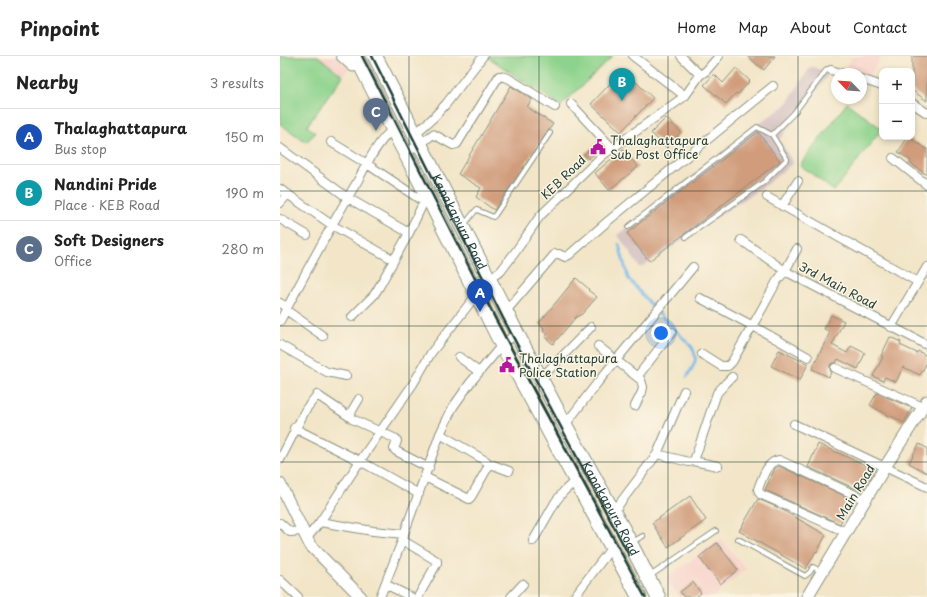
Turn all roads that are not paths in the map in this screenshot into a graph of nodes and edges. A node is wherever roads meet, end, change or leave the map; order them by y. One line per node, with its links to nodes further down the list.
1 (342, 56): 7 (street, Kanakapura Road)
2 (376, 56): 21 (highway, Kanakapura Road)
3 (483, 56): 21 (street)
4 (633, 56): 13 (street)
5 (681, 56): 9 (street)
6 (719, 56): 9 (street, KEB Road)
7 (358, 60): 18 (highway, Kanakapura Road)
8 (831, 70): 20 (lane)
9 (700, 75): 13 (street, KEB Road)
10 (867, 82): 11 (street)
11 (879, 85)
12 (773, 86): 55 (street)
13 (685, 96): 24 (street, KEB Road)
14 (571, 104): 24 (street)
15 (914, 104): 17 (street)
16 (555, 107): 21 (street)
17 (927, 113)
18 (394, 130): 25 (highway, Kanakapura Road); 27 (street)
19 (550, 133): 39 (lane)
20 (772, 135): 40 (lane); 43 (lane)
21 (418, 139): 25 (street); 39 (highway, Kanakapura Road)
22 (331, 142): 27 (street)
23 (280, 148): 33 (street)
24 (612, 148): 50 (street, KEB Road)
25 (405, 153): 34 (highway, Kanakapura Road)
26 (893, 158): 29 (street)
27 (367, 164): 33 (street); 34 (street)
28 (798, 181): 36 (street)
29 (927, 185)
30 (280, 189): 31 (street)
31 (288, 194): 35 (street); 38 (street)
32 (767, 197): 36 (street)
33 (348, 198): 38 (street); 41 (street)
34 (426, 198): 41 (street); 52 (highway, Kanakapura Road)
35 (280, 203)
36 (782, 206): 51 (street)
37 (280, 219): 42 (street)
38 (332, 225): 46 (street); 54 (street)
39 (463, 226): 50 (highway, Kanakapura Road)
40 (628, 227)
41 (409, 233): 46 (street)
42 (307, 235)
43 (686, 237)
44 (741, 240): 49 (street, 3rd Main Road)
45 (797, 249): 49 (street)
46 (394, 260): 56 (street)
47 (693, 267): 71 (street)
48 (927, 267): 51 (street)
49 (785, 271): 58 (street); 60 (street, 3rd Main Road)
50 (490, 279): 55 (highway, Kanakapura Road)
51 (918, 282): 60 (street)
52 (477, 294): 65 (highway, Kanakapura Road); 86 (street)
53 (700, 298): 58 (street)
54 (284, 307): 57 (street); 63 (street)
55 (506, 311): 62 (highway, Kanakapura Road)
56 (352, 317)
57 (280, 321)
58 (753, 326): 68 (street); 70 (street)
59 (591, 327): 77 (street)
60 (891, 327): 66 (street, 3rd Main Road)
61 (672, 332): 75 (street)
62 (517, 333): 65 (street); 77 (highway, Kanakapura Road)
63 (323, 336)
64 (280, 345): 74 (street)
65 (502, 345): 73 (street); 98 (highway, Kanakapura Road)
66 (927, 345)
67 (598, 346): 71 (street)
68 (702, 354)
69 (459, 357): 73 (street)
70 (808, 357)
71 (616, 361): 75 (street); 84 (street)
72 (835, 368): 81 (street)
73 (479, 372): 87 (street)
74 (346, 376)
75 (636, 377): 80 (street)
76 (732, 377): 91 (street)
77 (541, 378): 84 (highway, Kanakapura Road)
78 (684, 391): 88 (street)
79 (359, 399): 82 (street)
80 (636, 406)
81 (924, 409): 94 (street, Main Road)
82 (350, 417): 85 (street); 86 (street)
83 (794, 424): 94 (street)
84 (565, 425): 103 (highway, Kanakapura Road)
85 (295, 429): 89 (street); 90 (street)
86 (380, 432): 90 (street); 95 (street)
87 (440, 434): 92 (street); 95 (street)
88 (657, 454): 91 (street); 103 (street)
89 (280, 460)
90 (360, 461): 101 (street); 104 (street)
91 (693, 461): 93 (street)
92 (488, 464): 96 (street); 97 (street)
93 (718, 466)
94 (885, 467): 100 (street); 102 (street, Main Road)
95 (429, 468): 97 (street)
96 (509, 471)
97 (425, 477): 101 (street)
98 (576, 480): 112 (street); 114 (highway, Kanakapura Road)
99 (280, 484): 108 (street)
100 (927, 487)
101 (420, 494): 110 (street)
102 (866, 500): 107 (street, Main Road); 107 (street)
103 (614, 512): 113 (highway, Kanakapura Road)
104 (320, 522): 108 (street); 110 (street)
105 (280, 523): 108 (street)
106 (716, 531): 116 (lane)
107 (846, 532): 115 (street, Main Road)
108 (305, 535): 121 (street)
109 (643, 536): 113 (lane)
110 (403, 537): 118 (street); 124 (street)
111 (738, 539): 115 (lane)
112 (533, 541)
113 (630, 543): 116 (highway, Kanakapura Road)
114 (612, 547): 126 (street); 127 (highway, Kanakapura Road)
115 (822, 572): 129 (street, Main Road)
116 (648, 577): 128 (highway, Kanakapura Road)
117 (280, 580): 120 (street)
118 (385, 584): 122 (street); 123 (street)
119 (523, 584): 125 (street)
120 (298, 597)
121 (361, 597)
122 (380, 597)
123 (411, 597)
124 (418, 597)
125 (511, 597)
126 (574, 597)
127 (639, 597)
128 (658, 597)
129 (807, 597)

